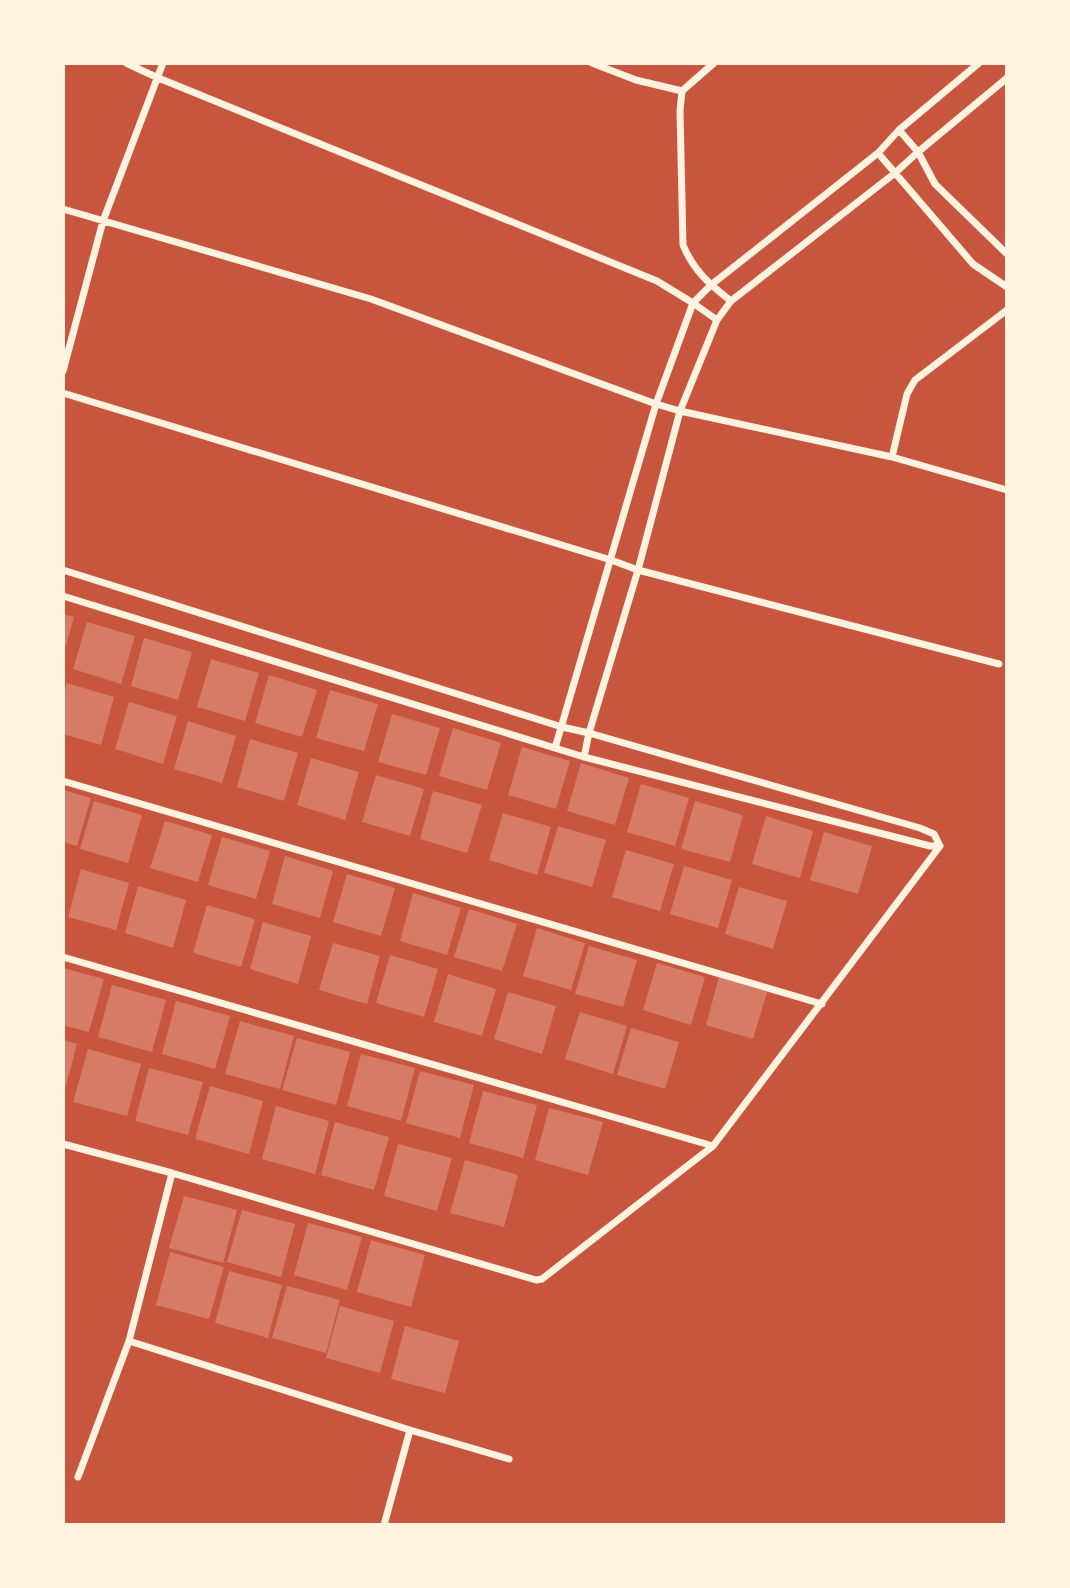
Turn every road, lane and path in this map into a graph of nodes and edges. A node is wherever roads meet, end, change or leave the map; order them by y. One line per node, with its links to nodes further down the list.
1 (127, 63): 6 (street)
2 (163, 63): 6 (street)
3 (592, 63): 8 (street)
4 (714, 63): 8 (street)
5 (979, 63): 9 (street)
6 (156, 77): 14 (street); 19 (street)
7 (1007, 78): 10 (street)
8 (682, 91): 16 (street)
9 (899, 130): 10 (street); 11 (street)
10 (918, 152): 12 (street); 15 (street)
11 (878, 153): 12 (street); 16 (street)
12 (895, 173): 17 (street); 18 (street)
13 (63, 209): 14 (street)
14 (103, 221): 22 (street); 24 (street)
15 (1007, 254)
16 (712, 285): 18 (street); 19 (street)
17 (1007, 287)
18 (731, 301): 21 (street)
19 (693, 303): 21 (street); 24 (street)
20 (1007, 310): 26 (street)
21 (717, 320): 25 (street)
22 (63, 372)
23 (63, 393): 28 (street)
24 (656, 404): 25 (street); 28 (street)
25 (680, 411): 26 (street); 30 (street)
26 (892, 457): 27 (street)
27 (1007, 490)
28 (611, 560): 30 (street); 33 (street)
29 (63, 570): 33 (street)
30 (638, 570): 32 (street); 34 (street)
31 (63, 596): 35 (street)
32 (999, 663)
33 (562, 727): 34 (street); 35 (street)
34 (589, 733): 36 (street); 38 (street)
35 (555, 748): 36 (street)
36 (584, 757): 38 (street)
37 (63, 781): 40 (street)
38 (940, 846): 40 (street)
39 (63, 957): 42 (street)
40 (822, 1004): 42 (street)
41 (63, 1144): 43 (street)
42 (713, 1146): 43 (street)
43 (172, 1173): 44 (street)
44 (129, 1341): 45 (street); 47 (street)
45 (410, 1430): 46 (street); 48 (street)
46 (509, 1459)
47 (78, 1477)
48 (384, 1525)

